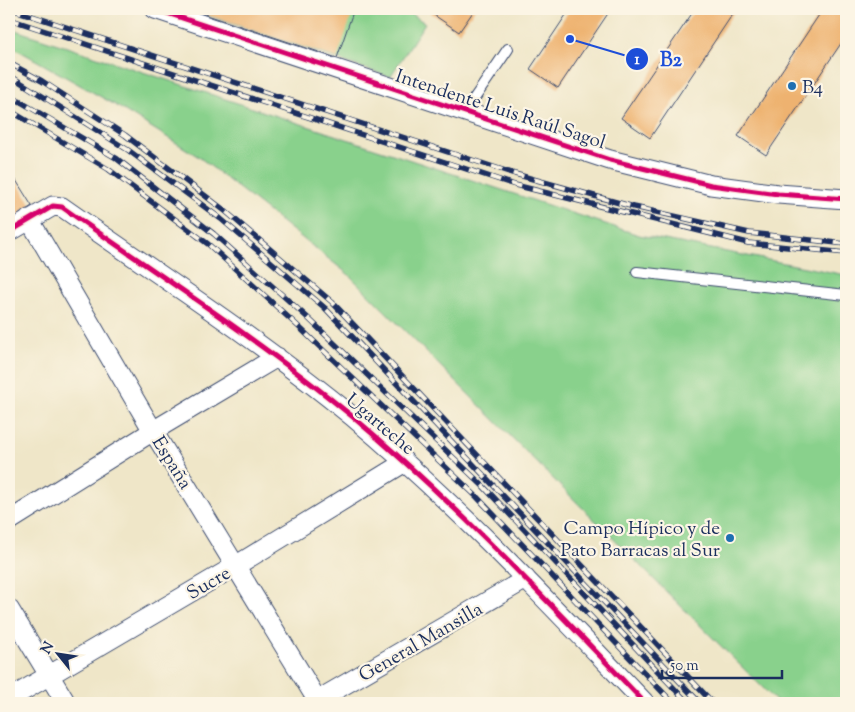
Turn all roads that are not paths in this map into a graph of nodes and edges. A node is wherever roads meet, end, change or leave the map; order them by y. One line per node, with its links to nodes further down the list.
1 (155, 9): 3 (street, Intendente Luis Raúl Sagol)
2 (508, 49): 3 (lane)
3 (466, 112): 4 (street, Intendente Luis Raúl Sagol)
4 (846, 199)
5 (29, 219): 6 (street); 9 (street, Ugarteche); 10 (street, España)
6 (9, 232)
7 (637, 272): 8 (lane)
8 (846, 295)
9 (277, 357): 10 (street); 11 (street, Ugarteche)
10 (153, 430): 12 (street); 13 (street, España)
11 (405, 462): 13 (street, Sucre); 14 (street, Ugarteche)
12 (9, 521)
13 (237, 565): 16 (street, Sucre); 18 (street, España)
14 (526, 579): 18 (street, General Mansilla); 20 (street, Ugarteche)
15 (9, 609): 16 (street)
16 (49, 676): 17 (street, Sucre); 19 (street)
17 (9, 699)
18 (317, 702)
19 (66, 703)
20 (645, 703)

